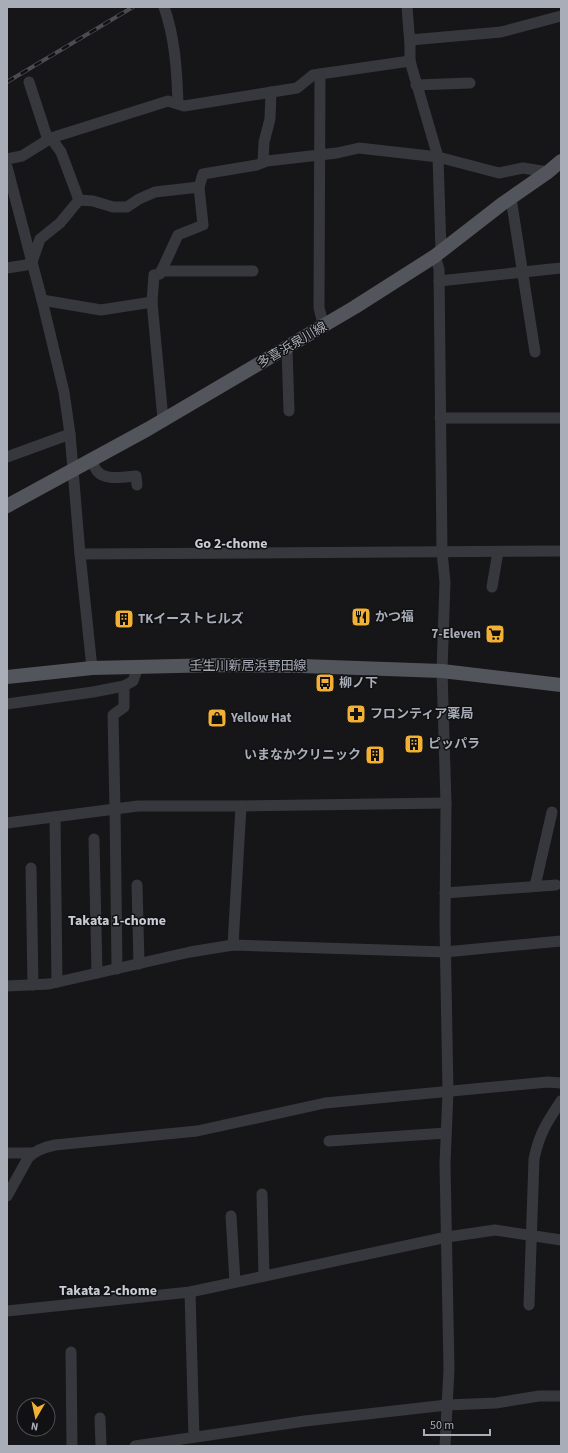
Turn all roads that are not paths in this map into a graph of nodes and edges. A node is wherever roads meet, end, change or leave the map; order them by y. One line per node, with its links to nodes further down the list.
1 (164, 7): 11 (street)
2 (407, 7): 4 (street)
3 (561, 16): 4 (street)
4 (410, 40): 5 (street)
5 (410, 61): 6 (street); 9 (street)
6 (320, 74): 10 (street); 13 (street)
7 (29, 82): 12 (street)
8 (470, 83): 9 (street)
9 (416, 85): 14 (street)
10 (271, 92): 11 (street); 17 (street)
11 (178, 104): 12 (street)
12 (50, 139): 15 (street); 22 (street)
13 (320, 155): 14 (street); 17 (street); 33 (street)
14 (438, 157): 19 (street); 23 (street)
15 (7, 159)
16 (561, 161): 19 (main road, 多喜浜泉川線)
17 (263, 162): 20 (street)
18 (7, 167): 24 (street)
19 (548, 172): 21 (main road, 多喜浜泉川線)
20 (199, 187): 22 (street); 27 (street)
21 (511, 198): 23 (main road, 多喜浜泉川線); 29 (street)
22 (79, 200): 24 (street)
23 (438, 254): 30 (street); 33 (main road, 多喜浜泉川線)
24 (32, 262): 25 (street); 31 (street)
25 (7, 268)
26 (561, 268): 29 (street)
27 (161, 271): 28 (street); 32 (street)
28 (254, 271)
29 (522, 272): 30 (street); 35 (street)
30 (438, 281): 37 (street)
31 (42, 300): 32 (street); 40 (street)
32 (152, 302): 39 (street)
33 (324, 327): 34 (main road, 多喜浜泉川線)
34 (287, 348): 36 (street); 39 (main road, 多喜浜泉川線)
35 (535, 352)
36 (289, 411)
37 (440, 418): 38 (street); 47 (street)
38 (561, 418)
39 (163, 420): 42 (main road, 多喜浜泉川線)
40 (70, 434): 41 (street); 43 (street)
41 (7, 457)
42 (91, 459): 43 (main road, 多喜浜泉川線); 44 (street)
43 (72, 469): 45 (main road, 多喜浜泉川線); 49 (street)
44 (137, 485)
45 (7, 506)
46 (561, 551): 48 (street)
47 (442, 552): 48 (street); 49 (street); 53 (street)
48 (498, 552): 50 (street)
49 (80, 554): 52 (street)
50 (492, 587)
51 (138, 667): 52 (main road, 壬生川新居浜野田線); 53 (main road, 壬生川新居浜野田線); 56 (street)
52 (92, 668): 54 (main road, 壬生川新居浜野田線)
53 (442, 671): 55 (main road, 壬生川新居浜野田線); 58 (street)
54 (7, 677)
55 (561, 685)
56 (124, 686): 57 (street); 60 (street)
57 (7, 704)
58 (446, 803): 59 (street); 69 (street)
59 (241, 806): 60 (street); 71 (street)
60 (115, 809): 62 (street); 74 (street)
61 (552, 812): 68 (street)
62 (55, 817): 63 (street); 76 (street)
63 (7, 823)
64 (94, 840): 75 (street)
65 (31, 868): 77 (street)
66 (137, 885): 73 (street)
67 (556, 885): 68 (street)
68 (535, 886): 69 (street)
69 (445, 892): 72 (street)
70 (561, 941): 72 (street)
71 (233, 945): 72 (street); 73 (street)
72 (445, 952): 80 (street)
73 (139, 964): 74 (street)
74 (118, 969): 75 (street)
75 (97, 973): 76 (street)
76 (58, 982): 77 (street)
77 (34, 985): 78 (street)
78 (7, 986)
79 (561, 1083): 80 (street)
80 (448, 1092): 82 (street); 85 (street)
81 (561, 1101): 89 (street)
82 (446, 1133): 83 (street); 90 (street)
83 (328, 1141)
84 (7, 1153): 85 (street)
85 (32, 1153): 87 (street)
86 (262, 1194): 92 (street)
87 (7, 1196)
88 (231, 1216): 93 (street)
89 (531, 1235): 90 (street); 91 (street); 95 (street)
90 (447, 1237): 92 (street); 99 (street)
91 (561, 1240)
92 (264, 1276): 93 (street)
93 (235, 1282): 94 (street)
94 (190, 1292): 96 (street); 101 (street)
95 (529, 1305)
96 (7, 1310)
97 (71, 1352): 102 (street)
98 (561, 1396): 99 (street)
99 (447, 1405): 101 (street); 105 (street)
100 (100, 1418): 103 (street)
101 (194, 1437): 104 (street)
102 (72, 1446)
103 (101, 1446)
104 (135, 1446)
105 (445, 1446)

